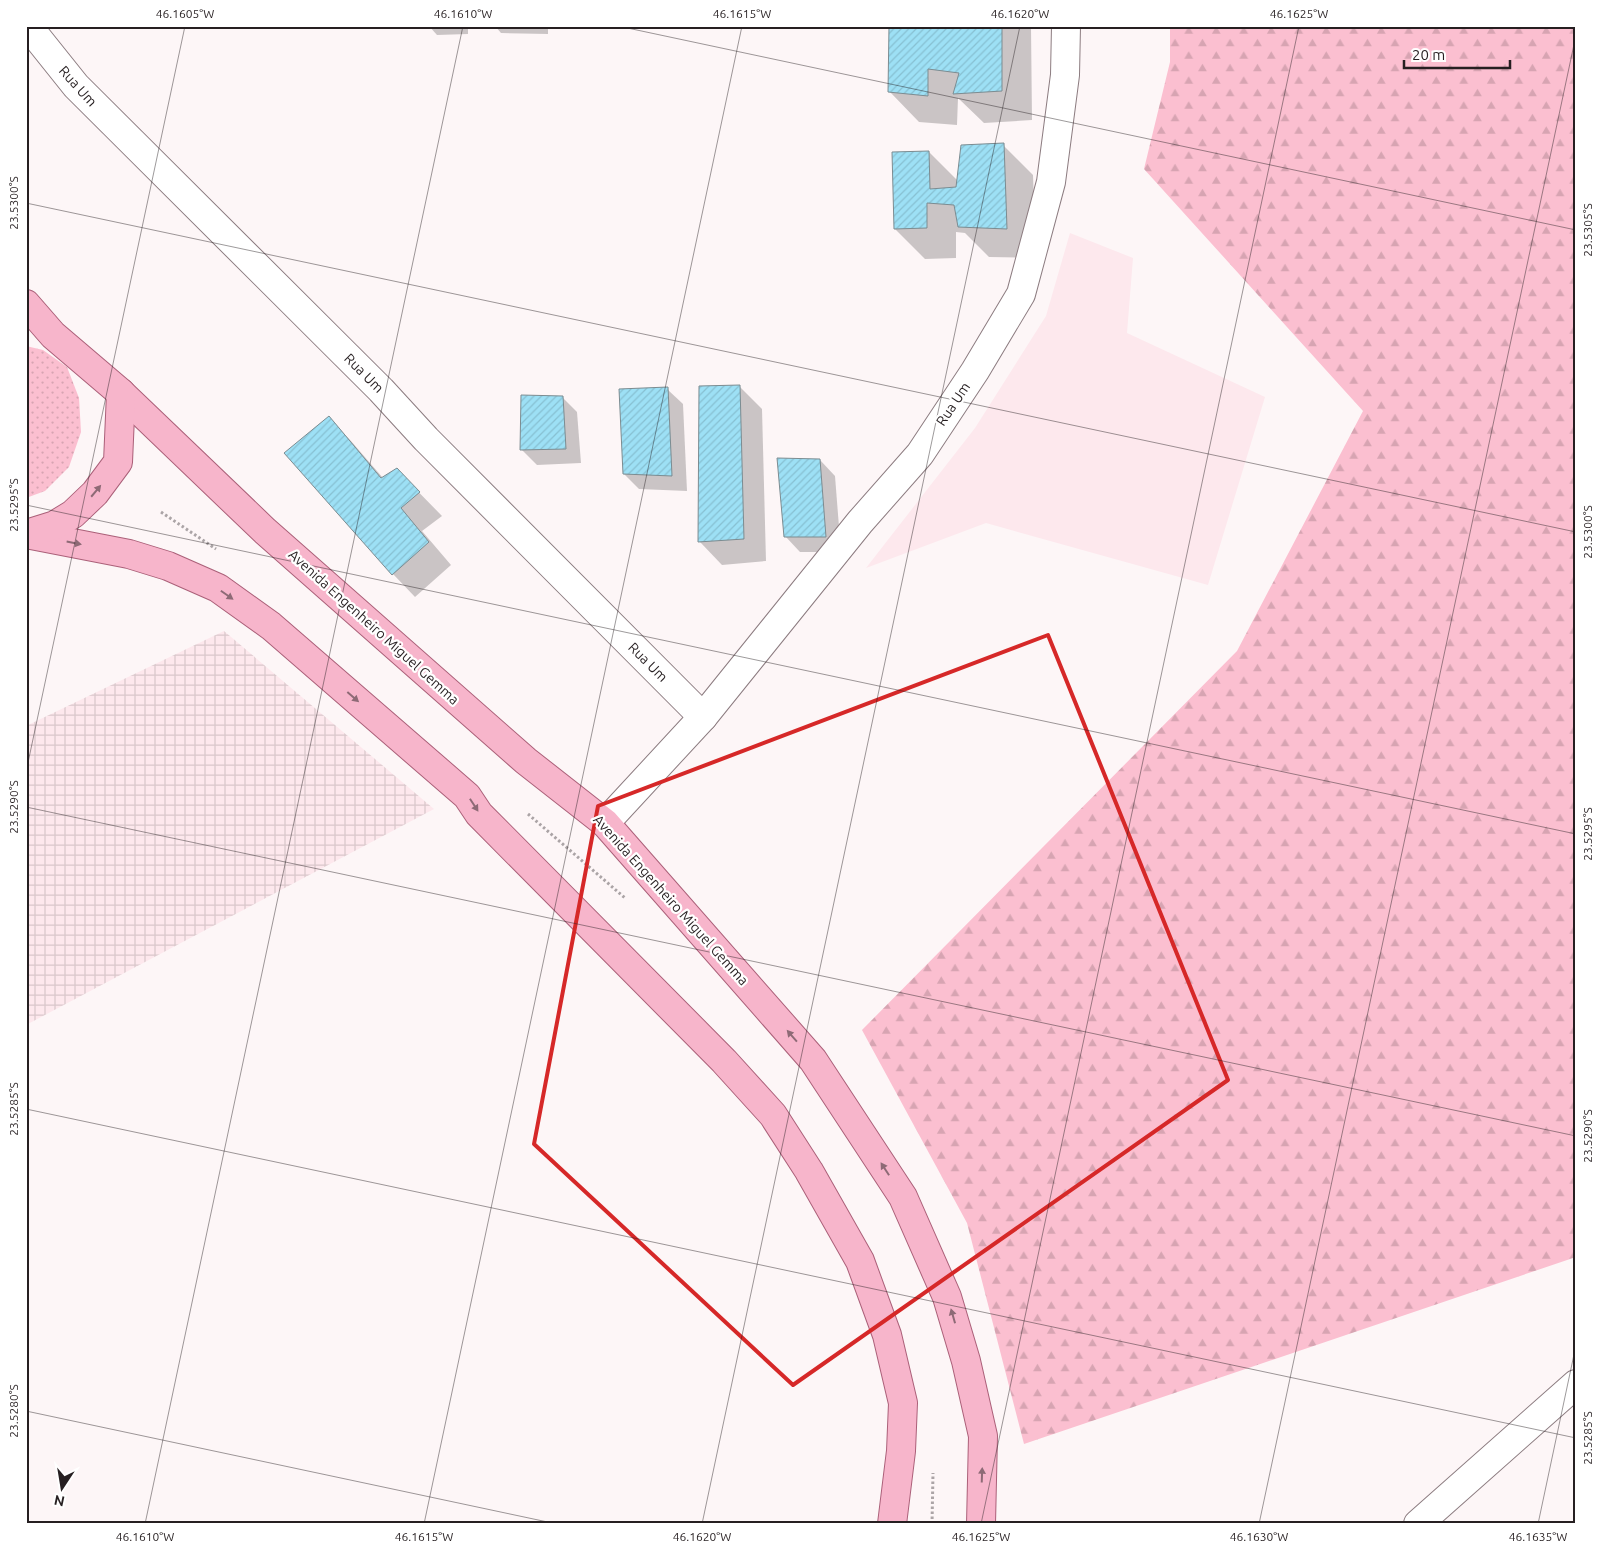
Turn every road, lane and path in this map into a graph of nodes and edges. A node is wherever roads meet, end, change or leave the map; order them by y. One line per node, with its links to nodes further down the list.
1 (28, 26): 8 (street, Rua Um)
2 (1066, 26): 8 (street, Rua Um)
3 (26, 304): 5 (main road, Avenida Engenheiro Miguel Gemma)
4 (26, 328): 5 (main road)
5 (53, 335): 6 (main road, Avenida Engenheiro Miguel Gemma)
6 (121, 393): 7 (main road, one-way to 6); 9 (main road, Avenida Engenheiro Miguel Gemma)
7 (26, 534): 11 (main road, one-way to 11)
8 (702, 717): 9 (street, Rua Um)
9 (605, 823): 12 (main road, Avenida Engenheiro Miguel Gemma, one-way to 9)
10 (1576, 1384): 13 (street)
11 (892, 1524)
12 (980, 1524)
13 (1418, 1524)

